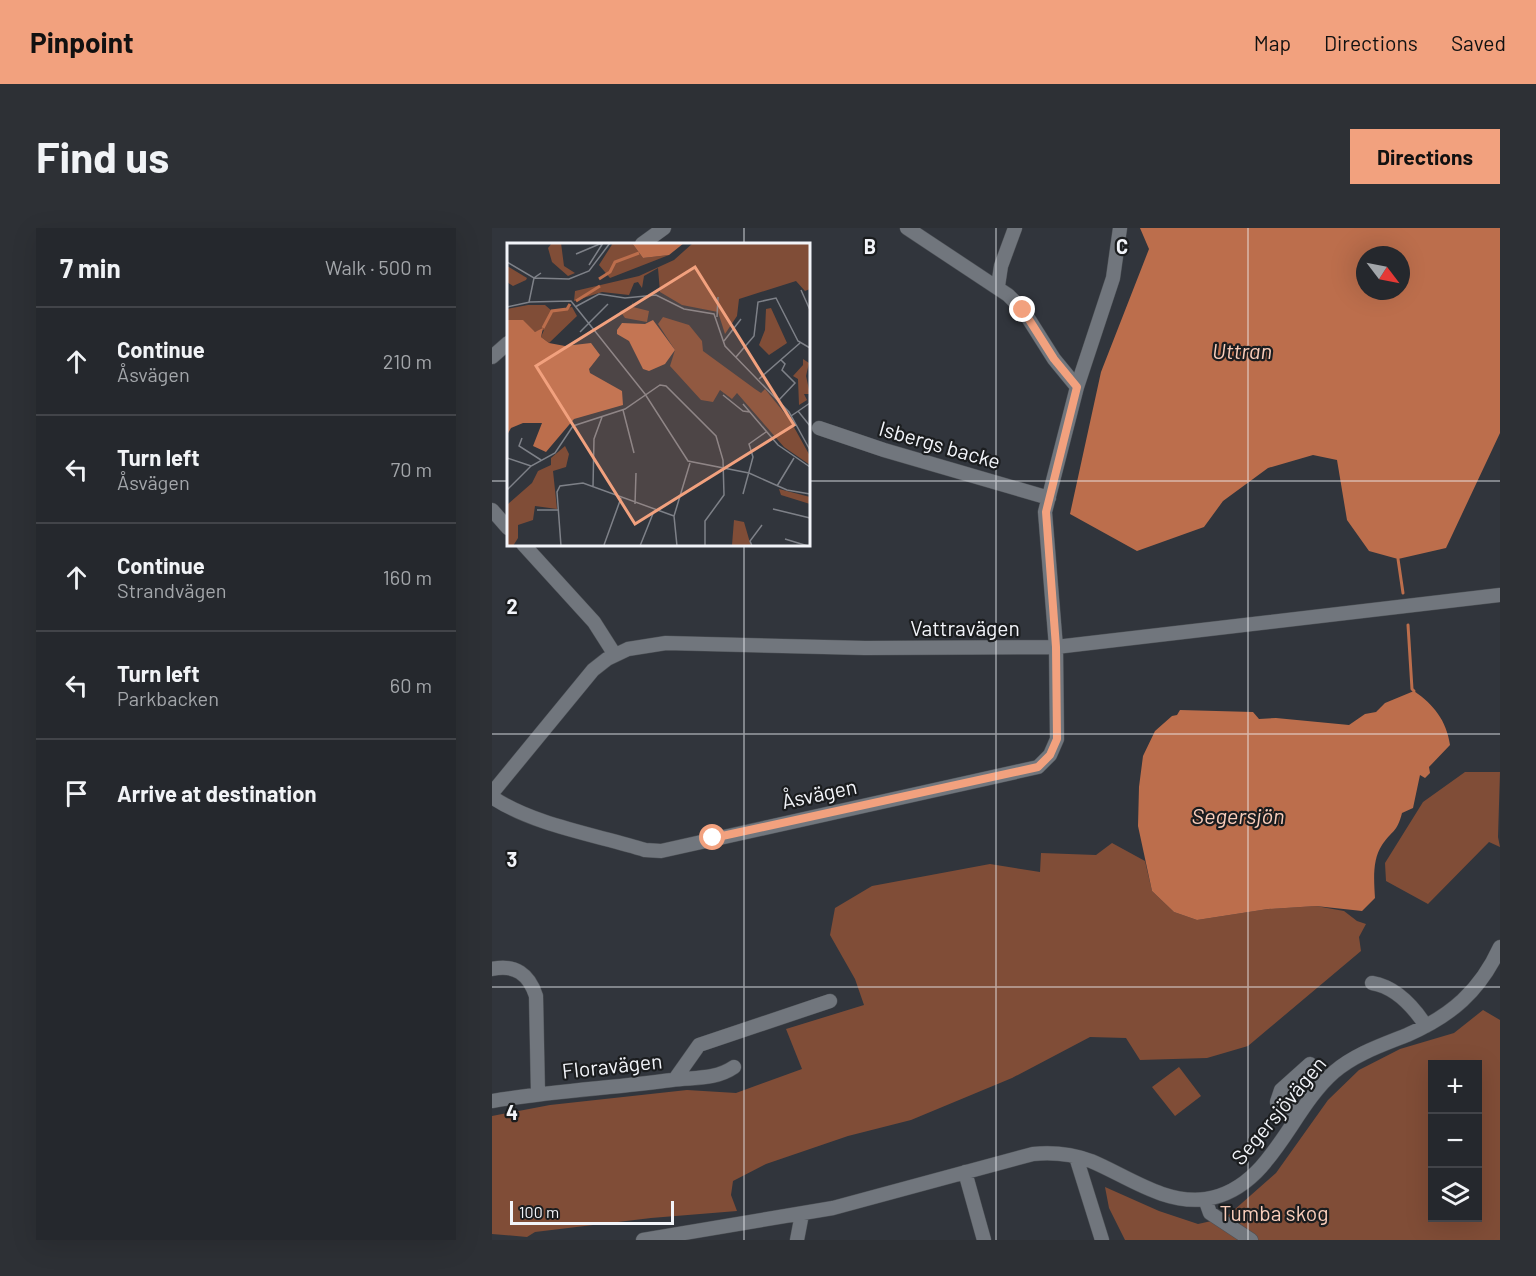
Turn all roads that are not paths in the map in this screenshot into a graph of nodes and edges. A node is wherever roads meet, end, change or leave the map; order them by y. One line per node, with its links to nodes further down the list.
1 (664, 228): 5 (street)
2 (907, 228): 6 (street)
3 (1015, 228): 6 (street)
4 (1120, 228): 9 (street, Åsvägen)
5 (646, 237)
6 (998, 286): 9 (street)
7 (507, 344): 8 (street)
8 (493, 354)
9 (1077, 387): 11 (street, Åsvägen)
10 (819, 428): 11 (street, Isbergs backe)
11 (1049, 498): 16 (street, Åsvägen)
12 (492, 510): 13 (street)
13 (507, 527)
14 (525, 546): 17 (street)
15 (1500, 595): 16 (street, Vattravägen)
16 (1056, 647): 17 (street, Vattravägen); 18 (street, Åsvägen)
17 (615, 655): 18 (street, Vattravägen)
18 (492, 795)
19 (1500, 947): 23 (street, Segersjövägen)
20 (492, 969): 27 (street)
21 (1372, 983): 23 (street)
22 (830, 1001): 26 (street)
23 (1426, 1026): 29 (street, Segersjövägen)
24 (1310, 1064): 29 (street)
25 (734, 1066): 26 (street, Floravägen)
26 (675, 1079): 27 (street, Floravägen)
27 (538, 1093): 28 (street, Floravägen)
28 (492, 1101)
29 (1299, 1113): 32 (street, Segersjövägen)
30 (1076, 1157): 31 (street, Segersjövägen); 32 (street, Segersjövägen); 39 (street)
31 (965, 1172): 33 (street, Segersjövägen); 38 (street)
32 (1205, 1199): 40 (street)
33 (802, 1214): 34 (street, Segersjövägen); 37 (street)
34 (703, 1235): 36 (street, Segersjövägen)
35 (643, 1240): 36 (street, Segersjövägen)
36 (647, 1240)
37 (797, 1240)
38 (984, 1240)
39 (1102, 1240)
40 (1251, 1240)

